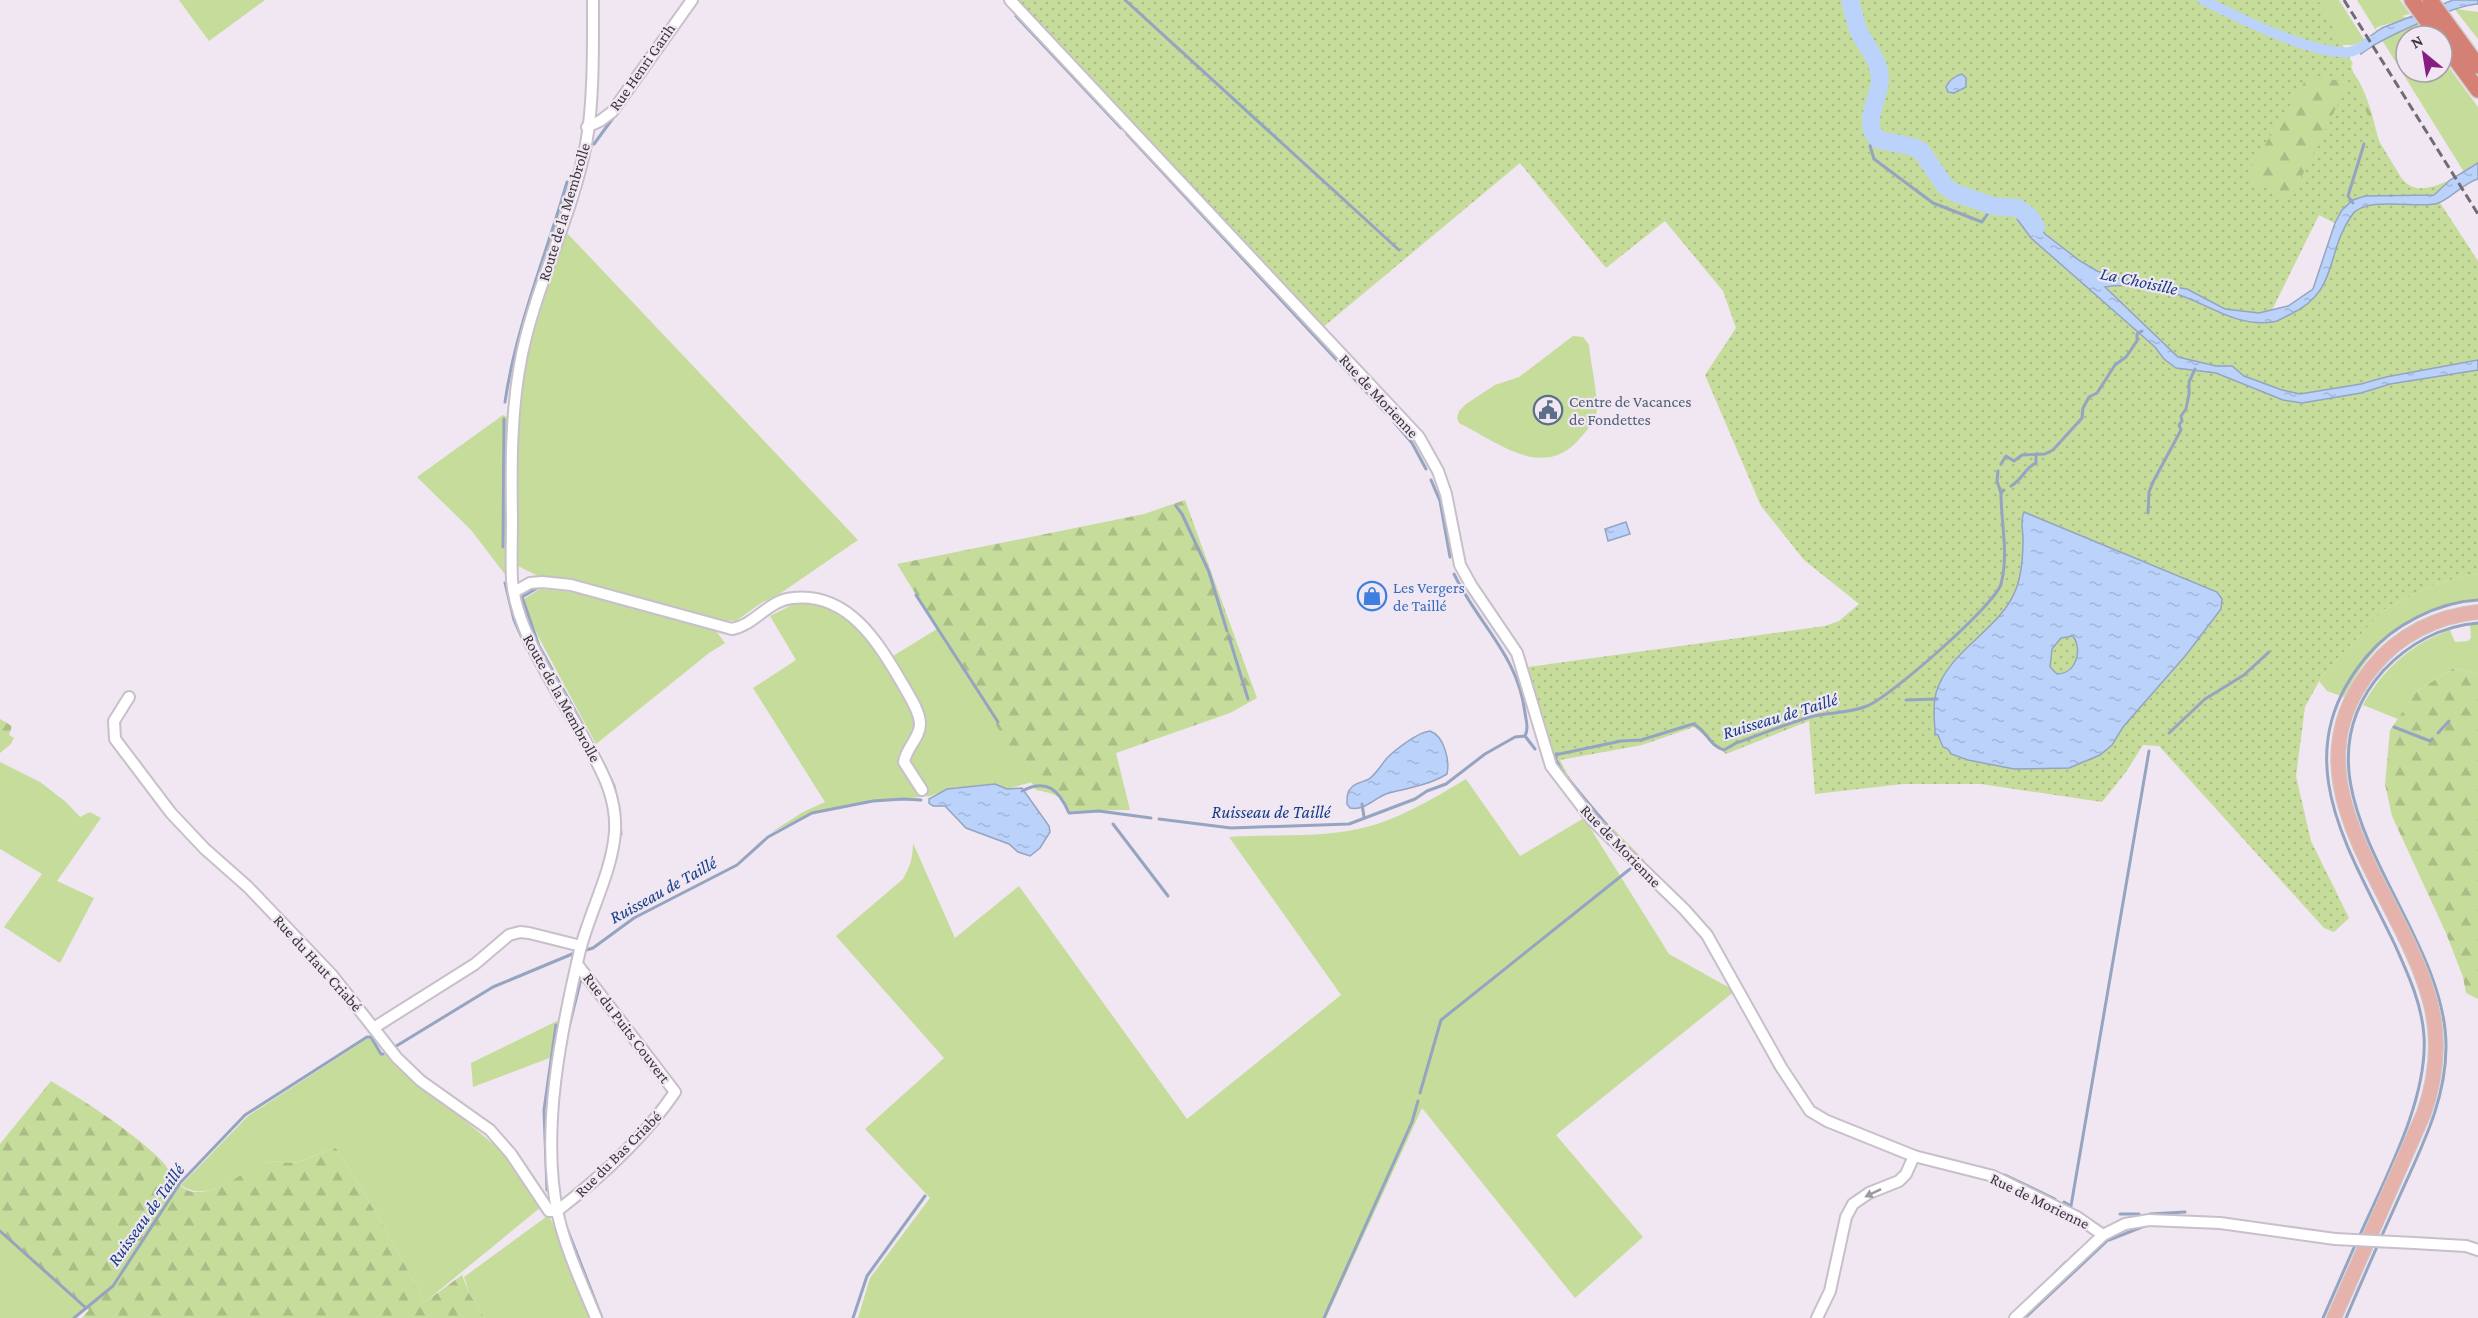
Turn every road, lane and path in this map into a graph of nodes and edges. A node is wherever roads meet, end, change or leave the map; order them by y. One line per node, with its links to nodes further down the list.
1 (593, 0): 9 (street, Route de la Membrolle)
2 (692, 0): 9 (street, Rue Henri Garih)
3 (1010, 0): 17 (street, Rue de Morienne)
4 (2427, 8): 5 (highway); 7 (highway)
5 (2433, 24)
6 (2454, 57): 8 (highway)
7 (2478, 66)
8 (2478, 90)
9 (587, 127): 10 (street, Route de la Membrolle)
10 (514, 592): 13 (street); 14 (street, Route de la Membrolle)
11 (2478, 612): 24 (main road)
12 (129, 698): 15 (street, Rue du Haut Criabé)
13 (922, 790)
14 (580, 953): 15 (street); 16 (street, Rue du Puits Couvert); 18 (street, Route de la Membrolle)
15 (375, 1027): 18 (street, Rue du Haut Criabé)
16 (675, 1092): 18 (street, Rue du Bas Criabé)
17 (1914, 1156): 19 (street, Rue de Morienne); 22 (street, one-way to 22)
18 (557, 1211): 21 (street, Route de la Membrolle)
19 (2103, 1235): 20 (street, Rue de Morienne, bridge); 23 (street)
20 (2478, 1250)
21 (596, 1318)
22 (1817, 1318)
23 (2014, 1318)
24 (2334, 1318)

